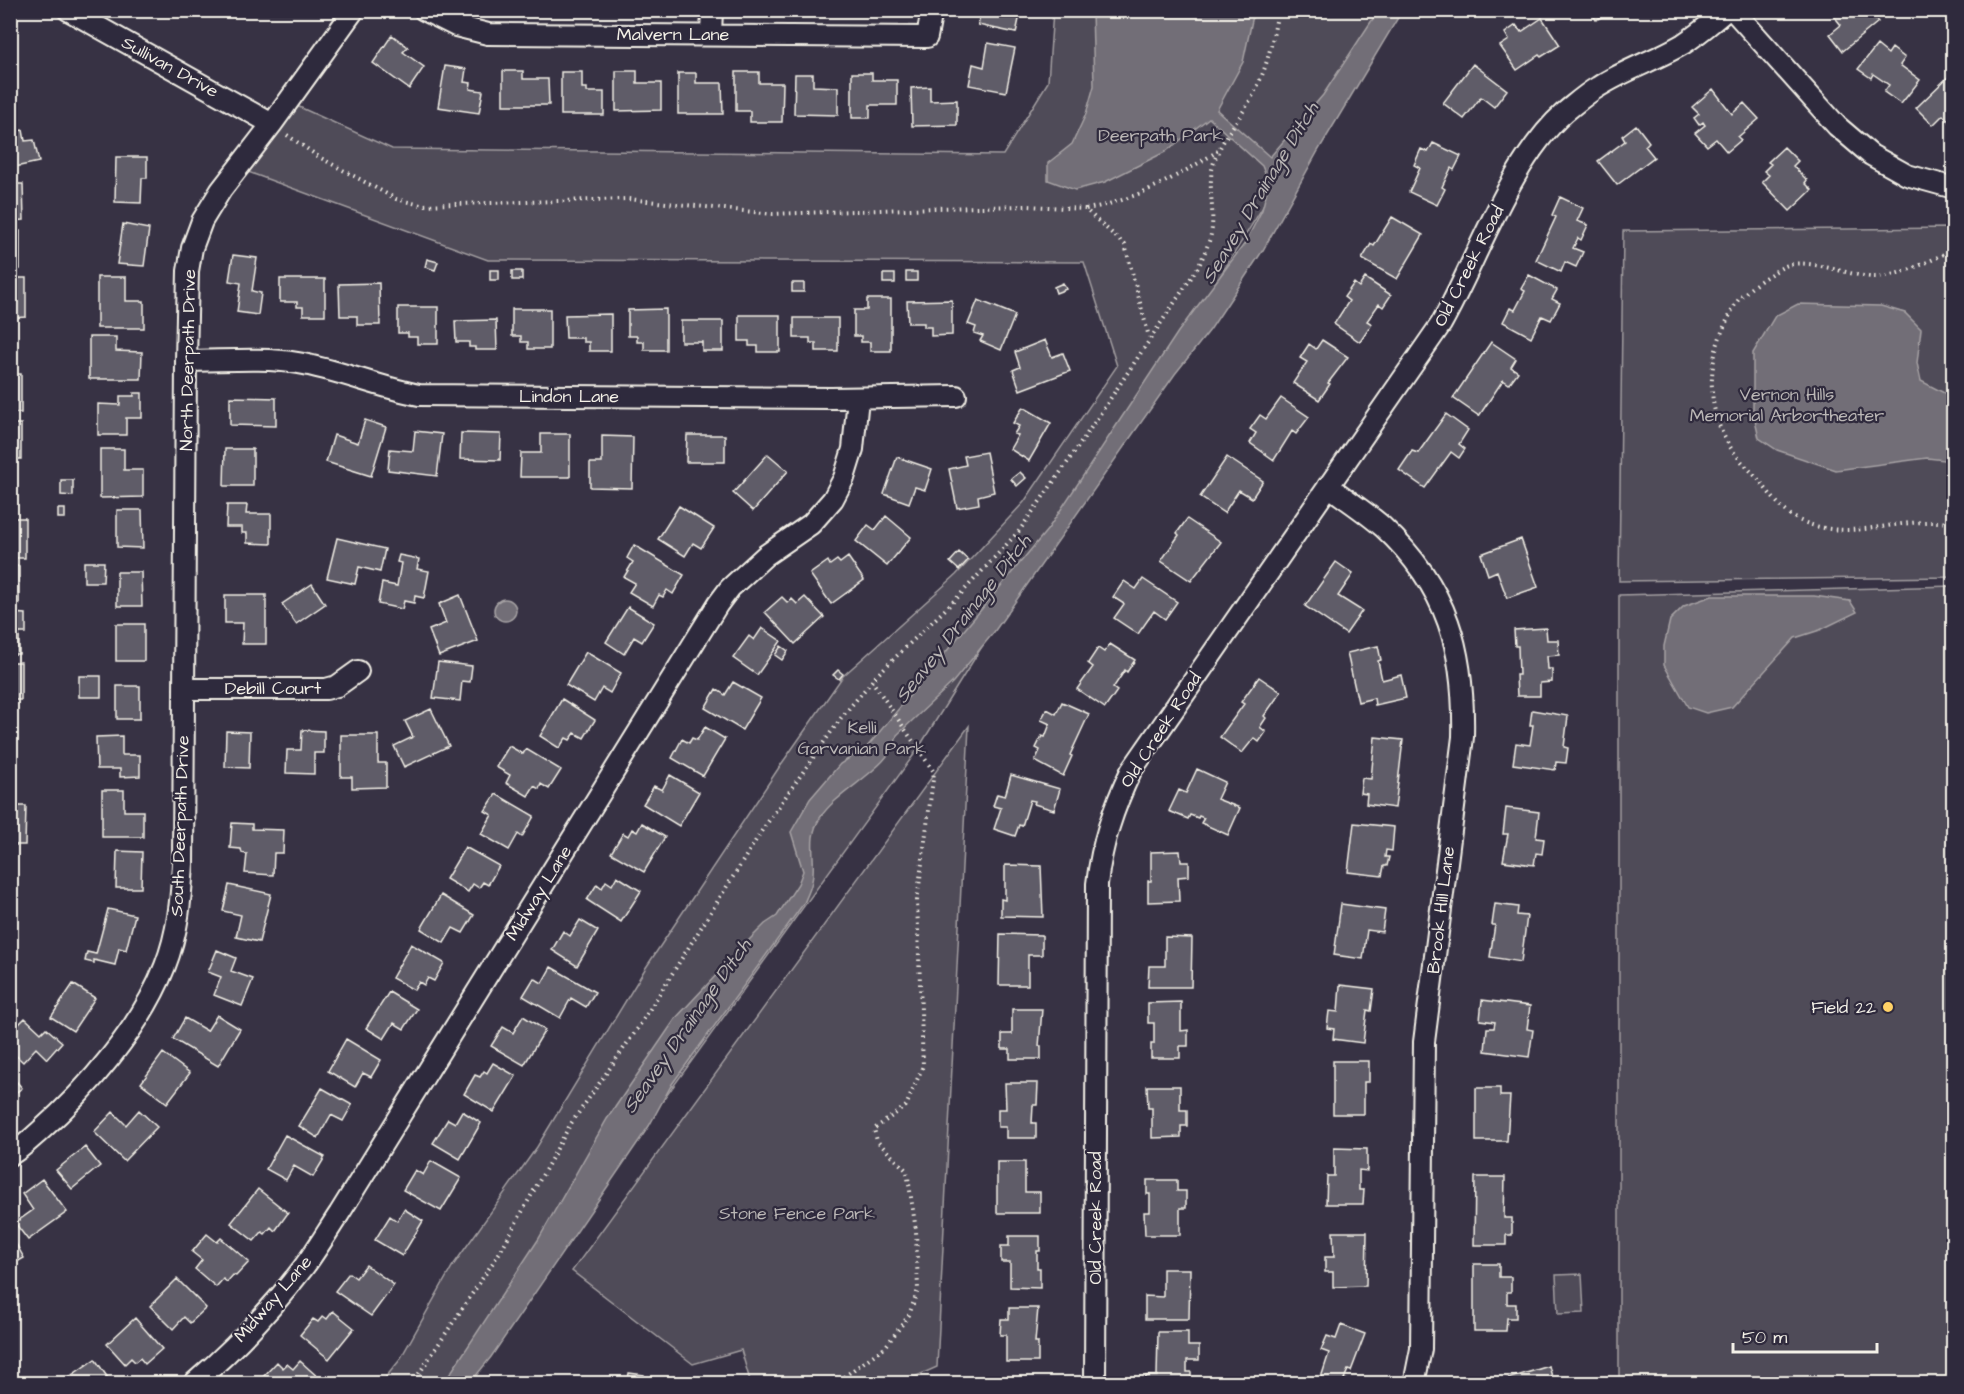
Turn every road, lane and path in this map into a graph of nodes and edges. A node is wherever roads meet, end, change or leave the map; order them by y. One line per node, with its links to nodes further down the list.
1 (68, 10): 10 (street, Sullivan Drive)
2 (354, 10): 10 (street, North Deerpath Drive)
3 (424, 10): 9 (street, Malvern Lane)
4 (712, 10): 9 (street)
5 (932, 10): 9 (street, Malvern Lane)
6 (1278, 10): 11 (path)
7 (1727, 10): 19 (street, Old Creek Road)
8 (1732, 10): 12 (street)
9 (711, 34)
10 (272, 124): 13 (path); 16 (street, North Deerpath Drive)
11 (1218, 151): 13 (path); 15 (path)
12 (1953, 188)
13 (1085, 209): 15 (path)
14 (1953, 249): 20 (path)
15 (1149, 338): 22 (path)
16 (186, 361): 18 (street, Lindon Lane); 23 (street, North Deerpath Drive)
17 (956, 396): 18 (street, Lindon Lane)
18 (858, 398): 25 (street, Midway Lane)
19 (1328, 486): 28 (street, Old Creek Road); 29 (street, Brook Hill Lane)
20 (1953, 524)
21 (358, 671): 23 (street, Debill Court)
22 (872, 681): 26 (path); 27 (path)
23 (184, 689): 24 (street, South Deerpath Drive)
24 (10, 1155)
25 (193, 1383)
26 (412, 1383)
27 (834, 1383)
28 (1095, 1383)
29 (1414, 1383)

